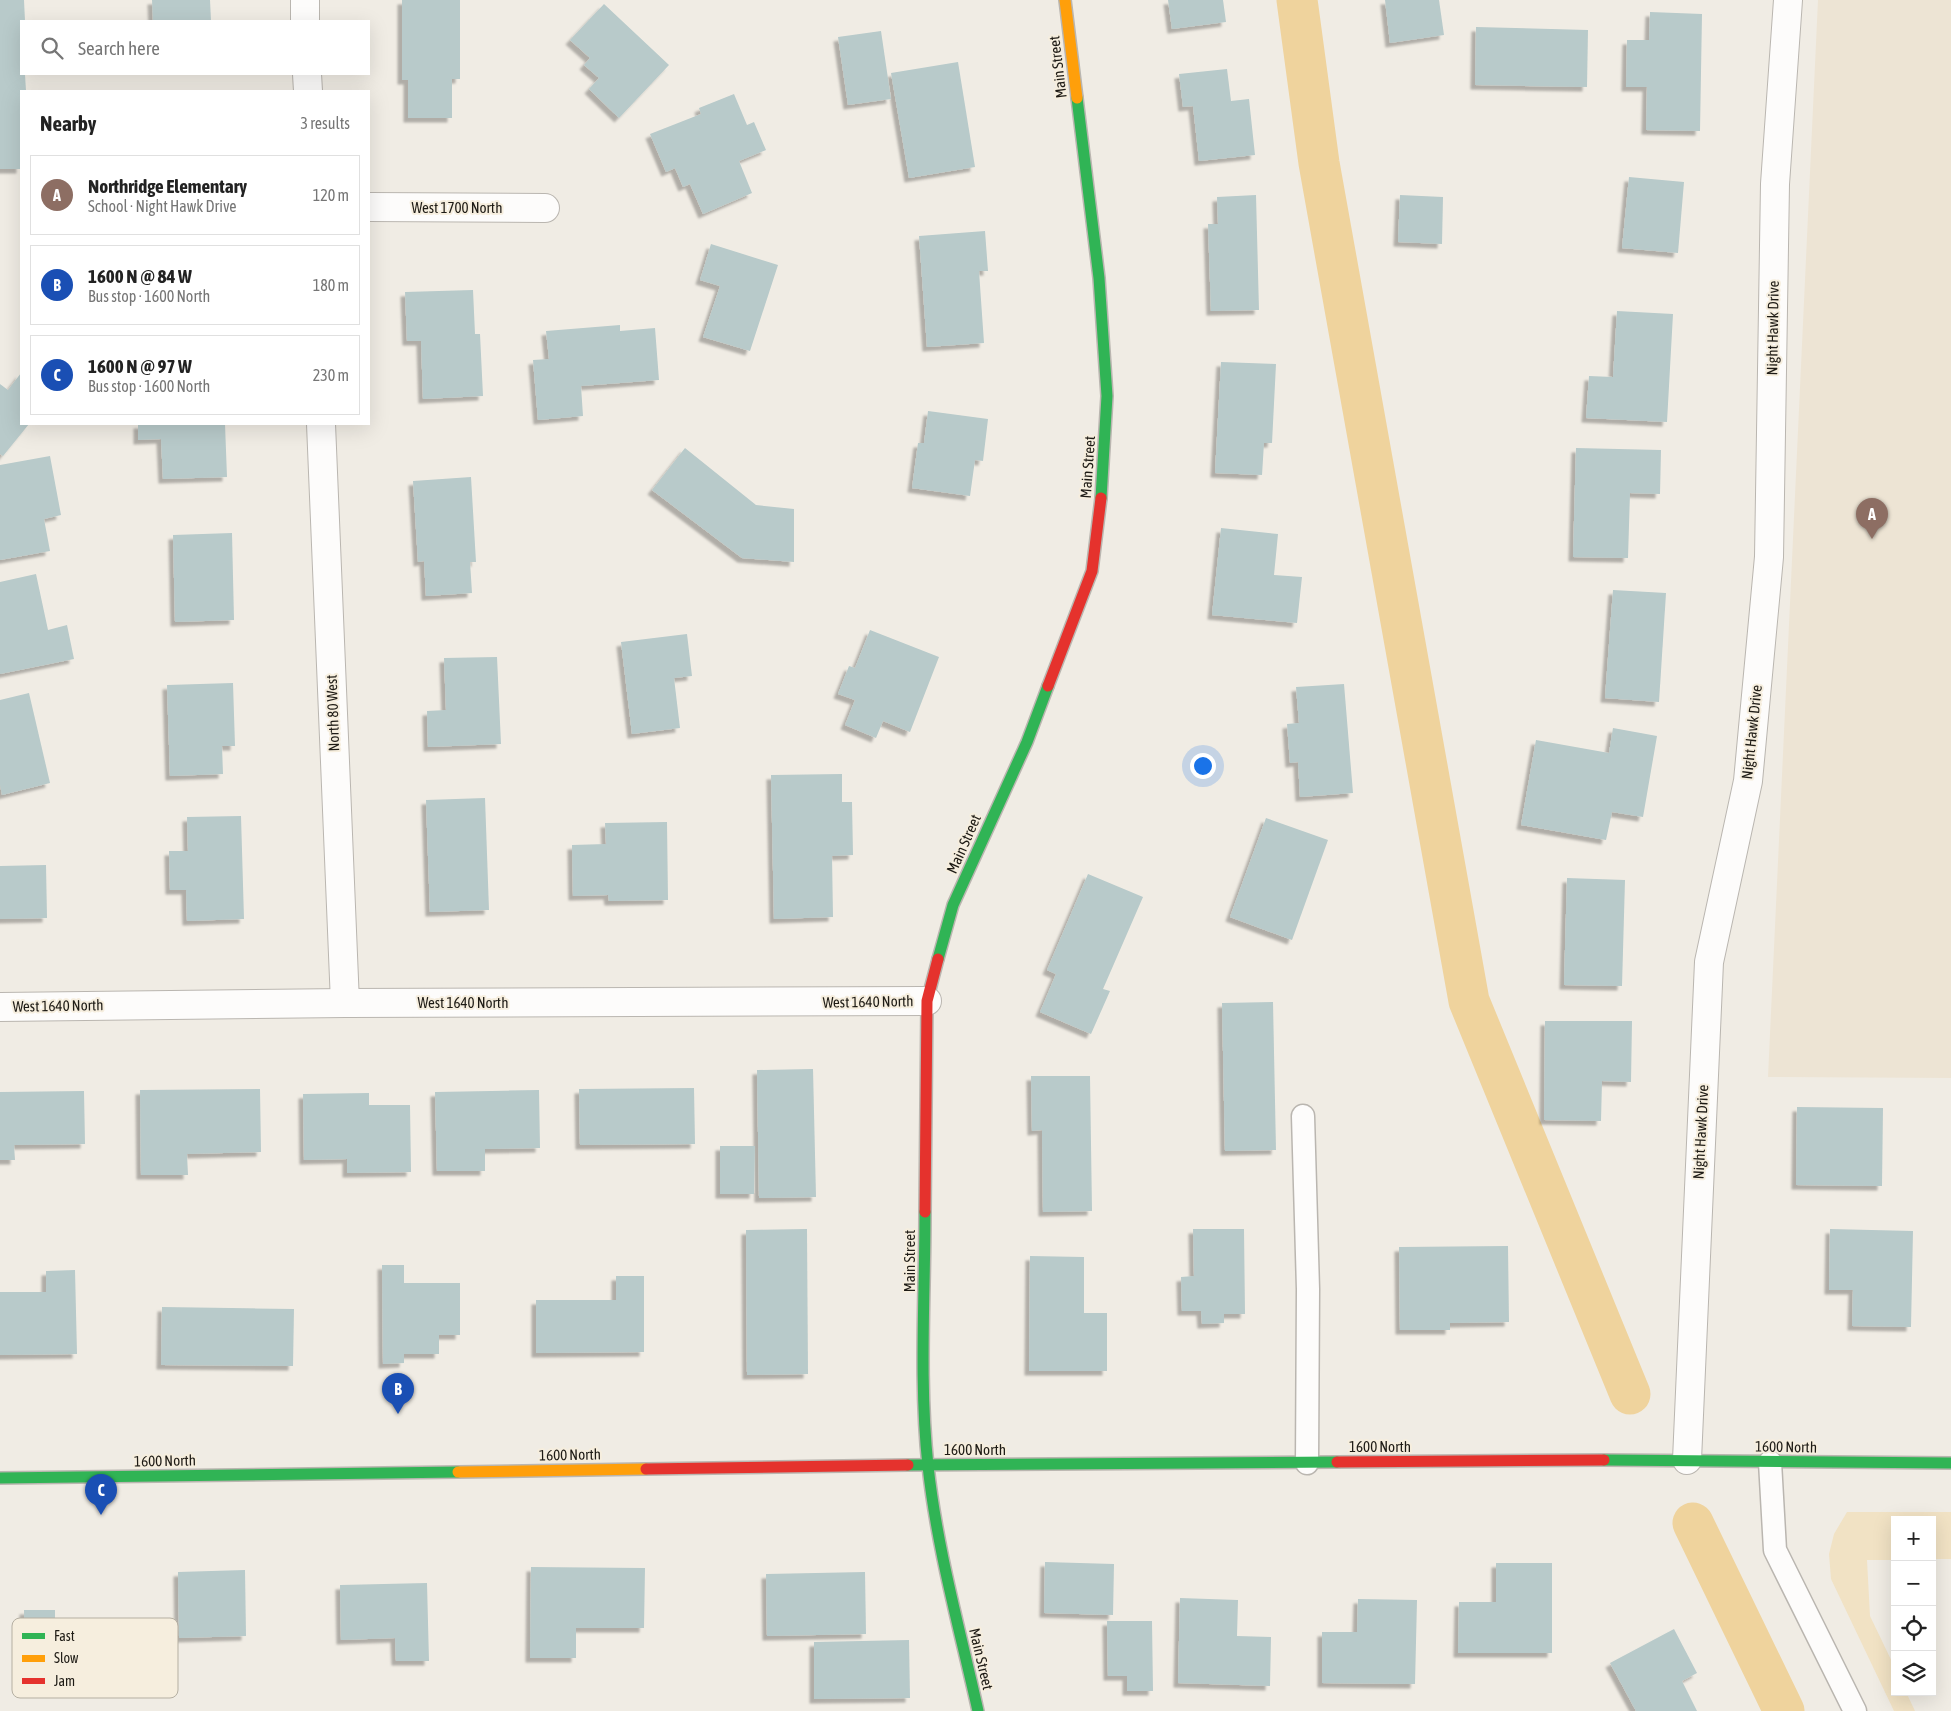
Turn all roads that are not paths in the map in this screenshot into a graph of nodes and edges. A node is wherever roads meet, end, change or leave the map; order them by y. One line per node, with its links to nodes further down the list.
1 (305, 0): 4 (street)
2 (1065, 0): 10 (main road, Main Street)
3 (1788, 0): 14 (street, Night Hawk Drive)
4 (306, 20)
5 (307, 75): 6 (street)
6 (308, 90)
7 (370, 207): 8 (street, West 1700 North)
8 (545, 208)
9 (321, 425): 11 (street, North 80 West)
10 (927, 1001): 11 (street, West 1640 North); 18 (main road, Main Street)
11 (345, 1002): 12 (street, West 1640 North)
12 (0, 1007)
13 (1303, 1116): 16 (lane)
14 (1687, 1460): 15 (main road, 1600 North); 16 (main road, 1600 North)
15 (1770, 1462): 17 (main road, 1600 North); 21 (lane)
16 (1307, 1463): 18 (main road, 1600 North)
17 (1951, 1464)
18 (928, 1465): 19 (main road, 1600 North); 20 (main road, Main Street)
19 (0, 1478)
20 (978, 1711)
21 (1855, 1711)

